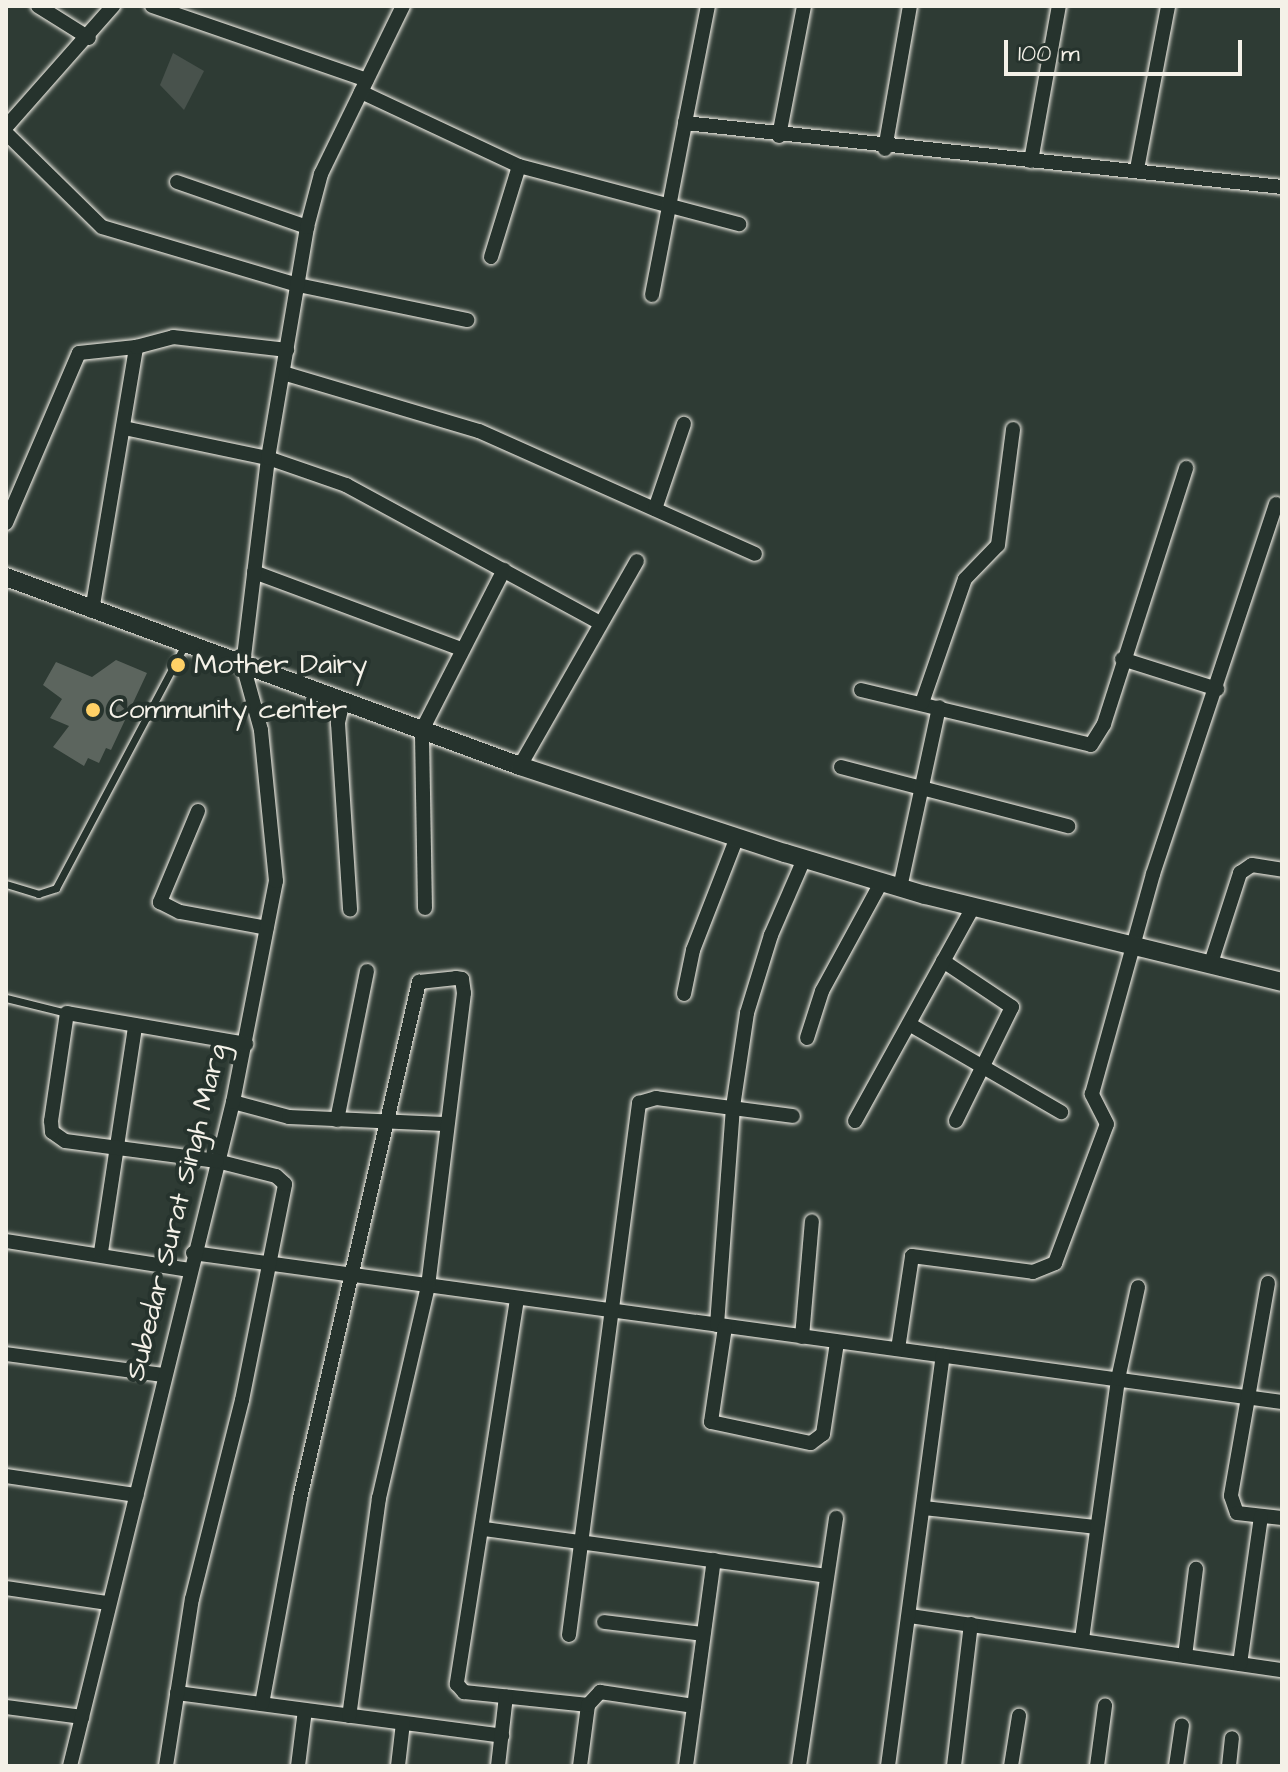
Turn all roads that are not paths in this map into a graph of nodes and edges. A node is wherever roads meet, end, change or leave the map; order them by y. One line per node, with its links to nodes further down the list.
1 (38, 6): 10 (street)
2 (113, 6): 10 (street)
3 (152, 6): 11 (street)
4 (403, 6): 11 (street)
5 (708, 6): 12 (street)
6 (804, 6): 14 (street)
7 (910, 6): 15 (street)
8 (1059, 6): 16 (street)
9 (1168, 6): 18 (street)
10 (89, 38): 13 (street)
11 (364, 86): 17 (street); 23 (street)
12 (685, 123): 14 (street); 21 (street)
13 (6, 130): 25 (street)
14 (779, 136): 15 (street)
15 (885, 149): 16 (street)
16 (1031, 161): 18 (street)
17 (519, 166): 21 (street); 24 (street)
18 (1137, 169): 20 (street)
19 (177, 182): 23 (street)
20 (1282, 187)
21 (668, 209): 22 (street); 26 (street)
22 (739, 224)
23 (307, 227): 25 (street)
24 (491, 257)
25 (298, 285): 27 (street); 29 (street)
26 (652, 295)
27 (467, 320)
28 (136, 347): 29 (street); 32 (street); 38 (street)
29 (287, 350): 30 (street)
30 (283, 373): 34 (street); 37 (street)
31 (684, 424): 37 (street)
32 (124, 428): 34 (street); 44 (street)
33 (1013, 429): 53 (street)
34 (268, 458): 41 (street); 42 (street)
35 (1186, 468): 48 (street)
36 (1276, 504): 50 (street)
37 (655, 509): 39 (street)
38 (6, 523)
39 (755, 554)
40 (637, 561): 45 (street)
41 (504, 570): 45 (street); 47 (street)
42 (254, 572): 47 (street); 49 (street)
43 (6, 577): 44 (street)
44 (92, 611): 46 (street)
45 (600, 623): 56 (street)
46 (185, 644): 49 (street); 65 (lane)
47 (461, 649): 55 (street)
48 (1122, 659): 50 (street); 54 (street)
49 (243, 665): 52 (street); 70 (street, Subedar Surat Singh Marg)
50 (1217, 689): 71 (street)
51 (861, 690): 53 (street)
52 (343, 701): 55 (street); 69 (street)
53 (922, 703): 54 (street)
54 (939, 707): 58 (street)
55 (422, 730): 56 (street); 68 (street)
56 (520, 766): 61 (street)
57 (841, 767): 58 (street)
58 (920, 790): 60 (street); 66 (street)
59 (198, 811): 70 (street)
60 (1068, 826)
61 (737, 837): 62 (street); 76 (street)
62 (804, 859): 64 (street); 85 (street)
63 (1282, 870): 73 (street)
64 (881, 883): 66 (street); 81 (street)
65 (6, 884)
66 (900, 888): 67 (street)
67 (973, 907): 71 (street); 72 (street)
68 (425, 908)
69 (350, 910)
70 (267, 928): 82 (street, Subedar Surat Singh Marg)
71 (1133, 944): 73 (street); 110 (street)
72 (943, 961): 79 (street); 83 (street)
73 (1211, 963): 75 (street)
74 (367, 971): 88 (street)
75 (1282, 982)
76 (684, 994)
77 (6, 998): 78 (lane)
78 (67, 1013): 80 (street); 93 (street)
79 (909, 1024): 83 (street); 89 (street)
80 (135, 1026): 82 (street); 93 (street)
81 (807, 1038)
82 (246, 1044): 84 (street, Subedar Surat Singh Marg)
83 (983, 1070): 86 (street); 90 (street)
84 (233, 1102): 88 (street); 94 (street, Subedar Surat Singh Marg)
85 (733, 1107): 87 (street); 106 (street); 107 (street)
86 (1061, 1112)
87 (793, 1116)
88 (337, 1120): 91 (street)
89 (855, 1121)
90 (956, 1121)
91 (384, 1123): 92 (street); 92 (street); 101 (street)
92 (444, 1124): 103 (street)
93 (121, 1148): 94 (street); 97 (street)
94 (217, 1161): 98 (street, Subedar Surat Singh Marg); 99 (street)
95 (812, 1221): 108 (street)
96 (6, 1241): 97 (street)
97 (101, 1252): 100 (street)
98 (193, 1253): 99 (street); 100 (street, Subedar Surat Singh Marg)
99 (273, 1264): 101 (street); 140 (street)
100 (189, 1270): 113 (street, Subedar Surat Singh Marg)
101 (350, 1275): 103 (street); 142 (street)
102 (1268, 1283): 115 (street)
103 (428, 1286): 105 (street); 148 (street)
104 (1138, 1287): 114 (street)
105 (517, 1299): 106 (street); 124 (street)
106 (610, 1311): 107 (street); 125 (street)
107 (721, 1326): 108 (street); 109 (street)
108 (802, 1337): 109 (street)
109 (837, 1342): 110 (street)
110 (898, 1349): 112 (street)
111 (6, 1354): 113 (street)
112 (943, 1356): 114 (street); 119 (street)
113 (164, 1375): 118 (street, Subedar Surat Singh Marg)
114 (1118, 1379): 115 (street); 123 (street)
115 (1249, 1397): 116 (street); 120 (street)
116 (1282, 1402)
117 (6, 1476): 118 (street)
118 (137, 1495): 130 (street, Subedar Surat Singh Marg)
119 (924, 1508): 123 (street); 131 (street)
120 (1261, 1516): 122 (street); 138 (street)
121 (836, 1518): 128 (street)
122 (1282, 1518)
123 (1097, 1527): 136 (street)
124 (484, 1529): 125 (street); 141 (street)
125 (581, 1541): 126 (street); 135 (street)
126 (714, 1560): 128 (street); 134 (street)
127 (1196, 1569): 137 (street)
128 (827, 1576): 162 (street)
129 (6, 1588): 130 (street)
130 (108, 1603): 150 (street, Subedar Surat Singh Marg)
131 (910, 1616): 133 (street); 163 (street)
132 (604, 1622): 134 (street)
133 (971, 1624): 136 (street); 164 (street)
134 (703, 1634): 144 (street)
135 (569, 1635)
136 (1082, 1639): 137 (street)
137 (1185, 1656): 138 (street)
138 (1240, 1664): 139 (street)
139 (1282, 1670)
140 (177, 1693): 142 (street); 156 (street)
141 (506, 1696): 143 (street); 153 (street)
142 (262, 1704): 147 (street)
143 (588, 1705): 144 (street); 160 (street)
144 (694, 1706): 161 (street)
145 (1105, 1706): 166 (street)
146 (6, 1707): 150 (street)
147 (305, 1710): 148 (street); 157 (street)
148 (349, 1716): 151 (street)
149 (1019, 1716): 165 (street)
150 (82, 1717): 155 (street, Subedar Surat Singh Marg)
151 (403, 1723): 153 (street); 158 (street)
152 (1182, 1725): 167 (street)
153 (502, 1736): 159 (street)
154 (1232, 1738): 168 (street)
155 (70, 1766)
156 (166, 1766)
157 (298, 1766)
158 (398, 1766)
159 (498, 1766)
160 (580, 1766)
161 (686, 1766)
162 (799, 1766)
163 (888, 1766)
164 (954, 1766)
165 (1011, 1766)
166 (1097, 1766)
167 (1176, 1766)
168 (1229, 1766)

